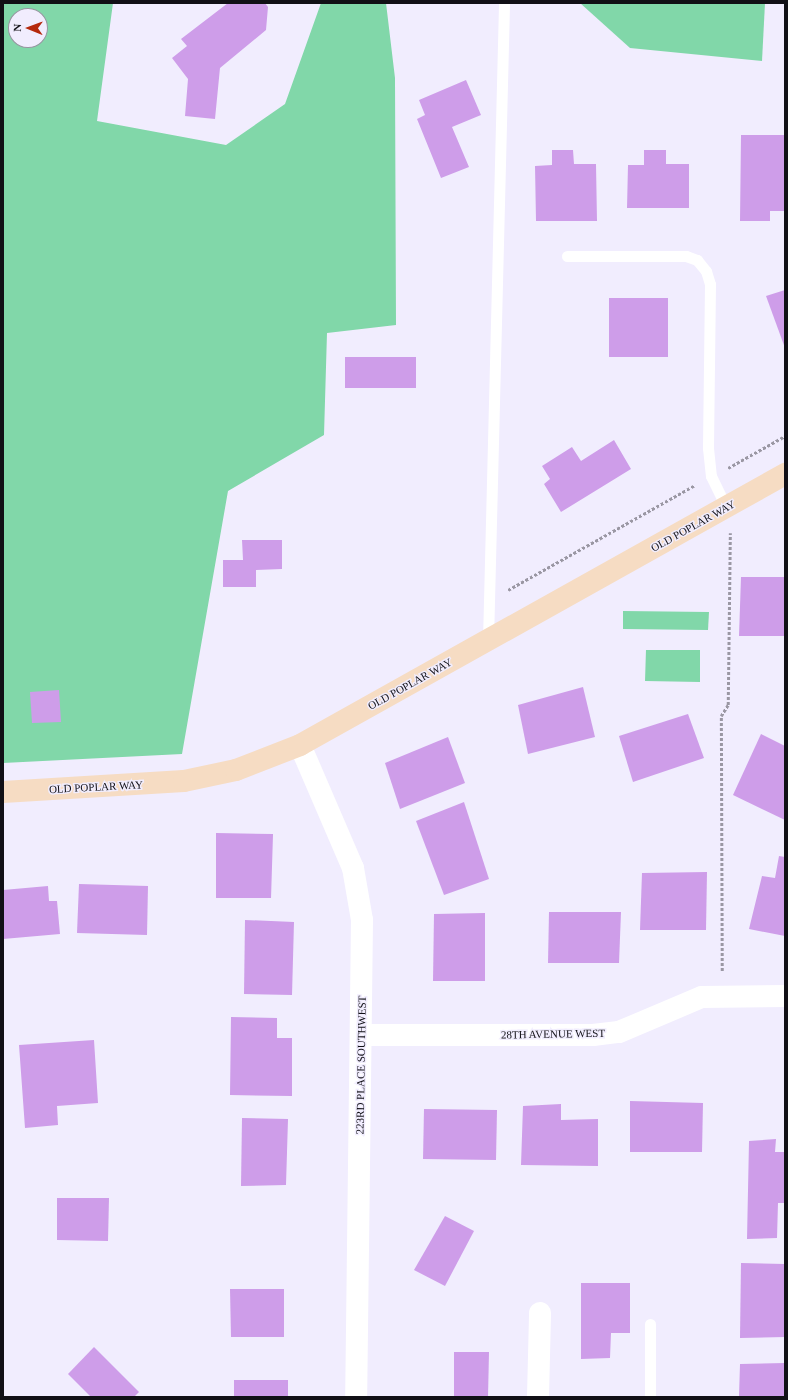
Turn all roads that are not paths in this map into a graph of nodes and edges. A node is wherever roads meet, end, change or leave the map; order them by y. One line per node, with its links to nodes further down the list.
1 (504, 3): 5 (lane)
2 (567, 256): 4 (lane)
3 (785, 474): 4 (street, OLD POPLAR WAY)
4 (726, 507): 5 (street, OLD POPLAR WAY)
5 (488, 641): 6 (street, OLD POPLAR WAY)
6 (300, 744): 7 (street, OLD POPLAR WAY); 9 (street, 223RD PLACE SOUTHWEST)
7 (3, 792)
8 (785, 996): 9 (street, 28TH AVENUE WEST)
9 (361, 1035): 12 (street, 223RD PLACE SOUTHWEST)
10 (540, 1313): 13 (street)
11 (650, 1324): 14 (lane)
12 (356, 1397)
13 (538, 1397)
14 (650, 1397)

